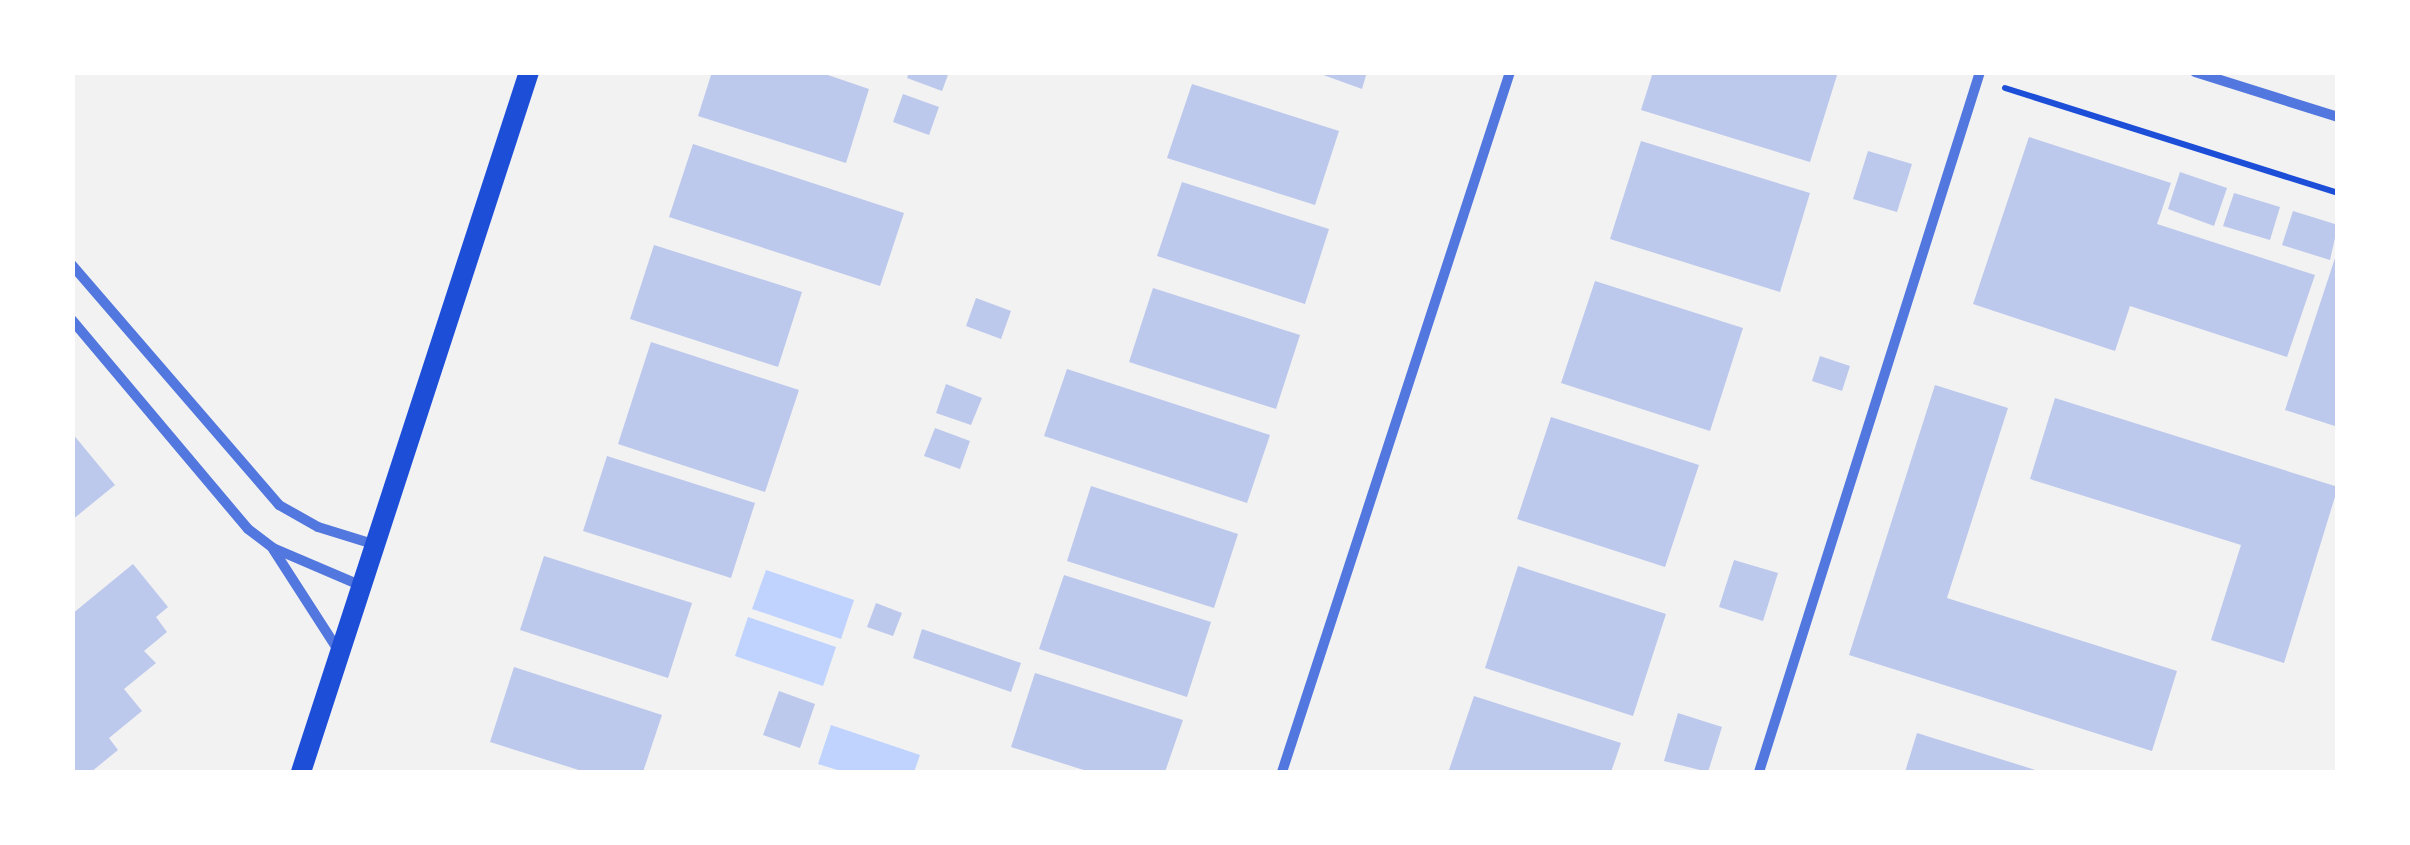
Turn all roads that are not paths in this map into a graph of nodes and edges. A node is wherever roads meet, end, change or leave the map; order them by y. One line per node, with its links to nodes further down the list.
1 (529, 72): 8 (main road)
2 (1510, 72): 13 (street)
3 (1980, 72): 14 (street)
4 (2196, 72): 5 (street)
5 (2338, 117)
6 (72, 265): 8 (street)
7 (72, 320): 9 (street)
8 (376, 544): 10 (main road)
9 (273, 548): 10 (street); 11 (street)
10 (363, 587): 11 (main road)
11 (341, 656): 12 (main road)
12 (301, 772)
13 (1282, 772)
14 (1759, 772)

